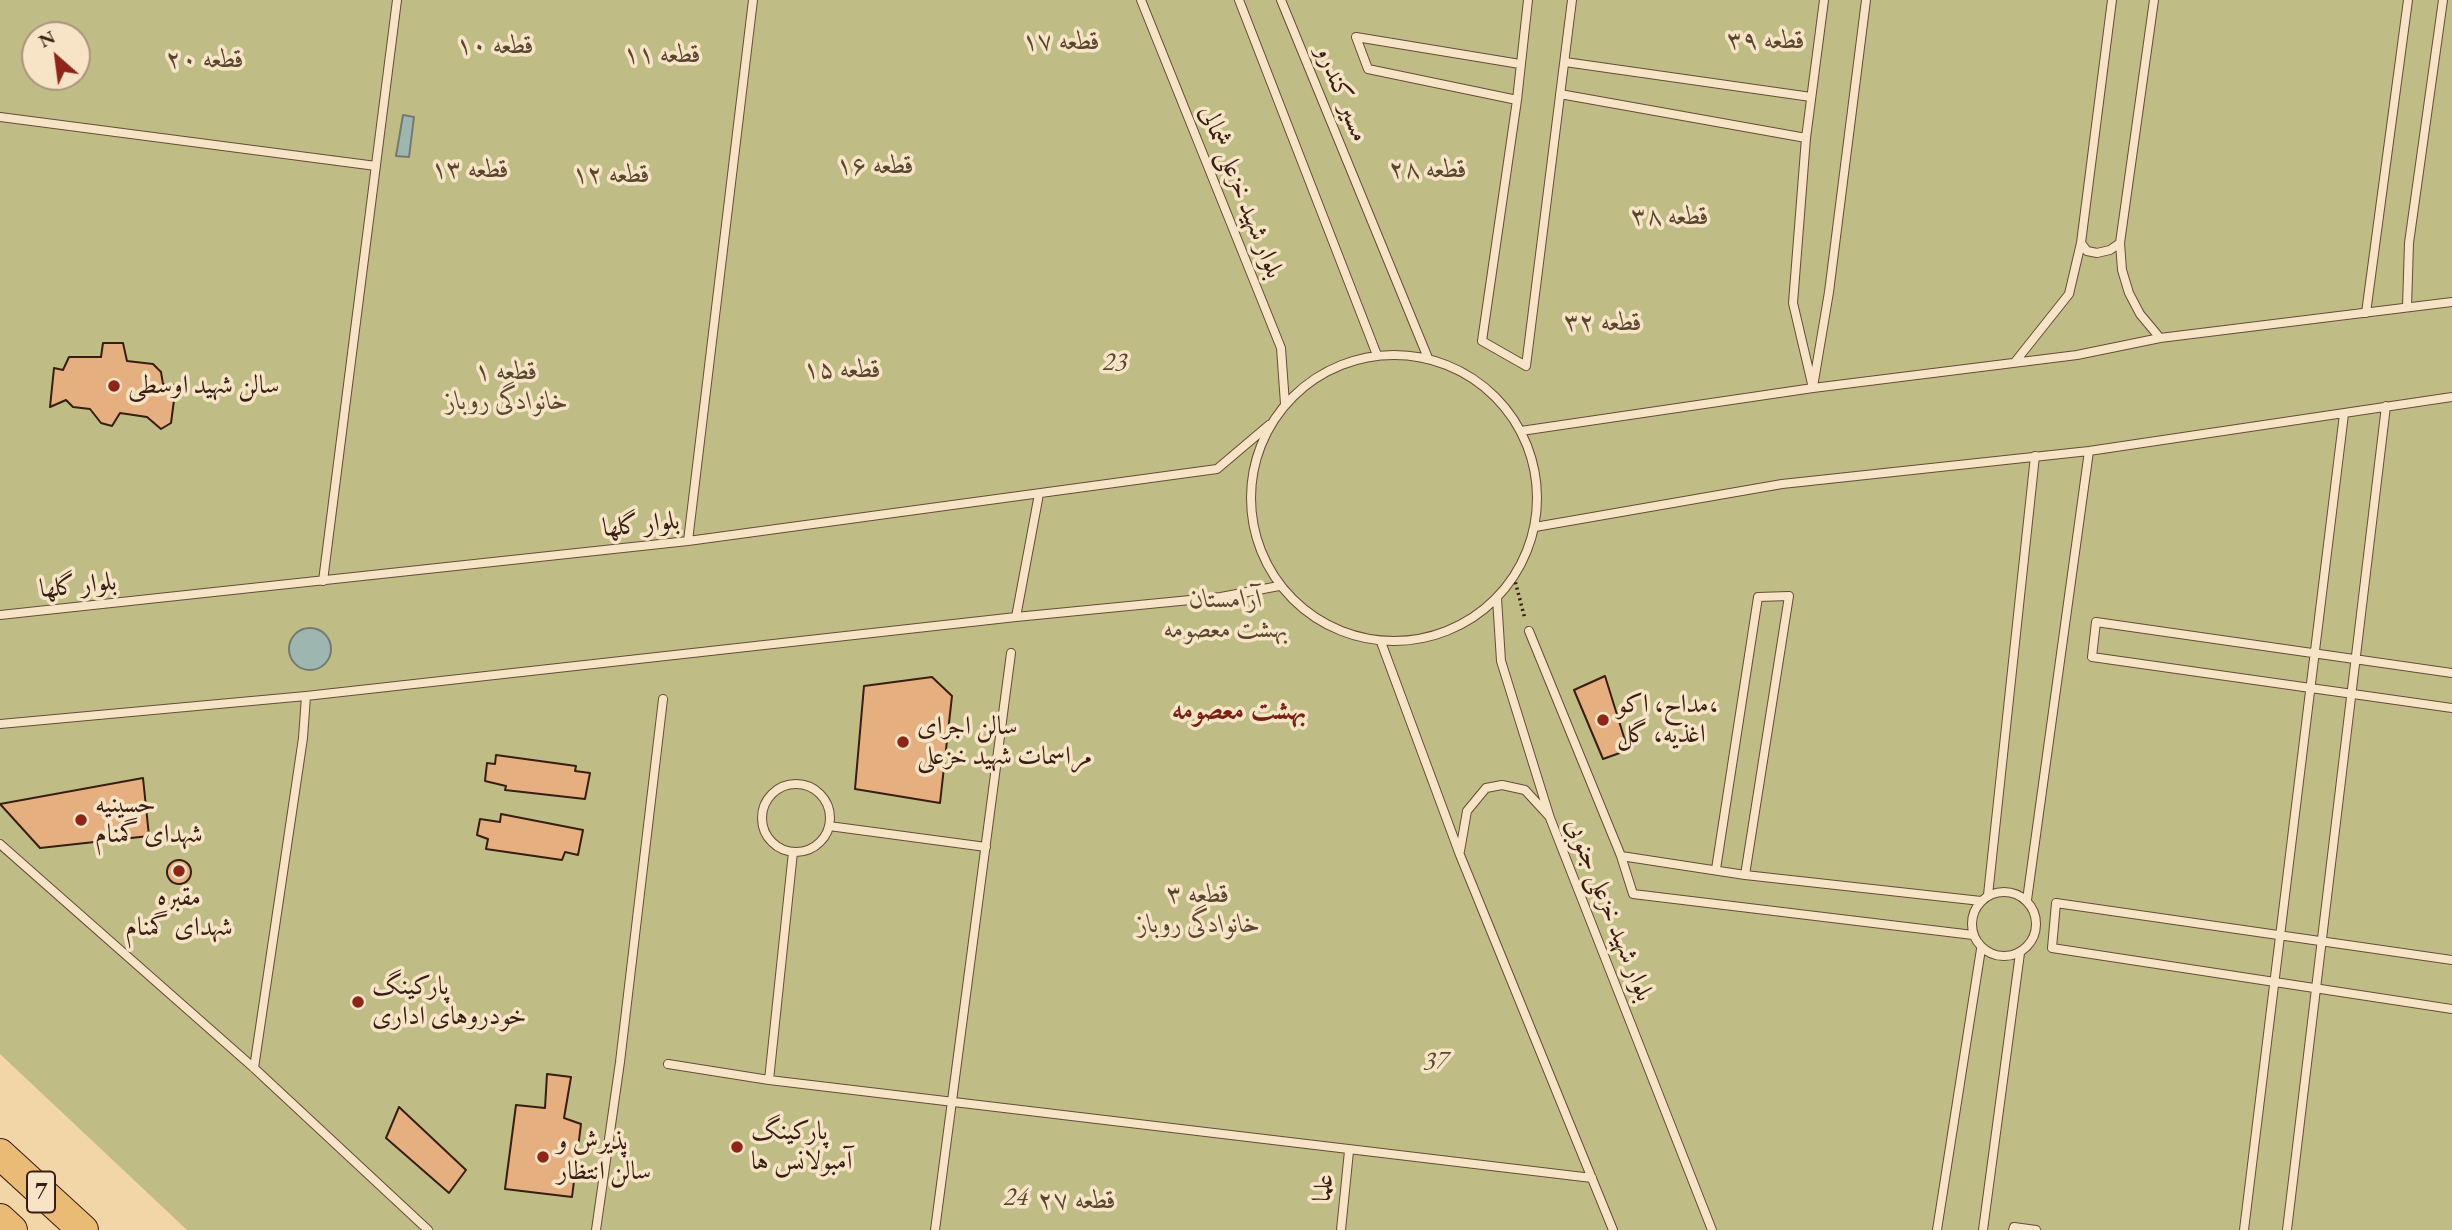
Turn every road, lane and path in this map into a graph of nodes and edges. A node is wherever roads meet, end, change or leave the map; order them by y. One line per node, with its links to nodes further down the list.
1 (397, 0): 21 (lane)
2 (752, 0): 42 (lane)
3 (1141, 0): 33 (lane, بلوار شهید خزعلی شمالی)
4 (1239, 0): 28 (lane)
5 (1281, 0): 29 (lane, مسیر کندرو)
6 (1528, 0): 15 (lane)
7 (1572, 0): 14 (lane)
8 (1824, 0): 17 (lane)
9 (1866, 0): 31 (lane)
10 (2112, 0): 22 (lane)
11 (2154, 0): 23 (lane)
12 (2408, 0): 26 (lane)
13 (2443, 0): 25 (lane)
14 (1565, 62): 16 (lane); 17 (lane)
15 (1520, 64): 18 (lane); 18 (lane)
16 (1560, 94): 18 (lane); 20 (lane)
17 (1811, 97): 20 (lane)
18 (1517, 100)
19 (0, 117): 21 (lane)
20 (1806, 138): 31 (lane)
21 (376, 166): 44 (lane)
22 (2081, 243): 23 (lane); 30 (lane)
23 (2120, 243): 27 (lane)
24 (2452, 302): 25 (lane)
25 (2407, 307): 26 (lane)
26 (2366, 313): 27 (lane)
27 (2160, 338): 30 (lane)
28 (1377, 355): 29 (lane); 33 (lane)
29 (1428, 358): 37 (lane)
30 (2015, 362): 31 (lane)
31 (1812, 388): 37 (lane)
32 (2452, 397): 34 (lane)
33 (1284, 404): 36 (lane)
34 (2386, 406): 35 (lane); 53 (lane)
35 (2344, 414): 38 (lane); 52 (lane)
36 (1269, 425): 40 (lane, بلوار گلها); 45 (lane)
37 (1521, 431): 41 (lane)
38 (2089, 450): 39 (lane); 71 (lane)
39 (2035, 456): 41 (lane); 70 (lane)
40 (1039, 494): 42 (lane, بلوار گلها); 48 (lane)
41 (1535, 527): 43 (lane)
42 (688, 541): 44 (lane, بلوار گلها)
43 (1514, 577): 46 (lane); 49 (path)
44 (323, 581): 47 (lane, بلوار گلها)
45 (1279, 586): 48 (lane); 50 (lane)
46 (1497, 598): 50 (lane); 61 (lane, بلوار شهید خزعلی جنوبی)
47 (0, 615)
48 (1016, 617): 57 (lane)
49 (1529, 631): 67 (lane)
50 (1381, 642): 66 (lane)
51 (1011, 653): 64 (lane)
52 (2315, 654): 53 (lane); 55 (lane); 55 (lane)
53 (2356, 660): 54 (lane); 56 (lane)
54 (2452, 673)
55 (2311, 688): 56 (lane); 73 (lane)
56 (2351, 693): 59 (lane); 74 (lane)
57 (306, 696): 60 (lane); 82 (lane)
58 (663, 699): 92 (lane)
59 (2452, 708)
60 (0, 724)
61 (1550, 818): 66 (lane); 96 (lane, بلوار شهید خزعلی جنوبی)
62 (829, 825): 64 (lane); 65 (lane); 65 (lane)
63 (0, 844): 82 (lane)
64 (986, 847): 84 (lane)
65 (793, 852): 83 (lane)
66 (1460, 855): 87 (lane)
67 (1621, 856): 68 (lane); 72 (lane)
68 (1716, 869): 69 (lane); 69 (lane)
69 (1745, 875): 70 (lane)
70 (1984, 898): 71 (lane); 72 (lane)
71 (2027, 900): 76 (lane)
72 (1973, 935): 75 (lane)
73 (2281, 936): 74 (lane); 78 (lane); 78 (lane)
74 (2322, 942): 77 (lane); 79 (lane)
75 (1981, 948): 76 (lane); 97 (lane)
76 (2020, 954): 98 (lane)
77 (2452, 960)
78 (2275, 982): 79 (lane); 101 (lane)
79 (2316, 988): 80 (lane); 102 (lane)
80 (2452, 1009)
81 (668, 1064): 83 (lane)
82 (254, 1068): 91 (lane)
83 (769, 1080): 84 (lane)
84 (952, 1103): 85 (lane); 93 (lane)
85 (1349, 1151): 87 (lane); 94 (lane, علما)
86 (0, 1154): 90 (highway, 7)
87 (1592, 1178): 95 (lane)
88 (0, 1219): 89 (highway, 7)
89 (12, 1230)
90 (83, 1230)
91 (428, 1230)
92 (596, 1230)
93 (934, 1230)
94 (1341, 1230)
95 (1613, 1230)
96 (1713, 1230)
97 (1937, 1230)
98 (1983, 1230)
99 (2013, 1230): 100 (lane)
100 (2036, 1230)
101 (2245, 1230)
102 (2287, 1230)

